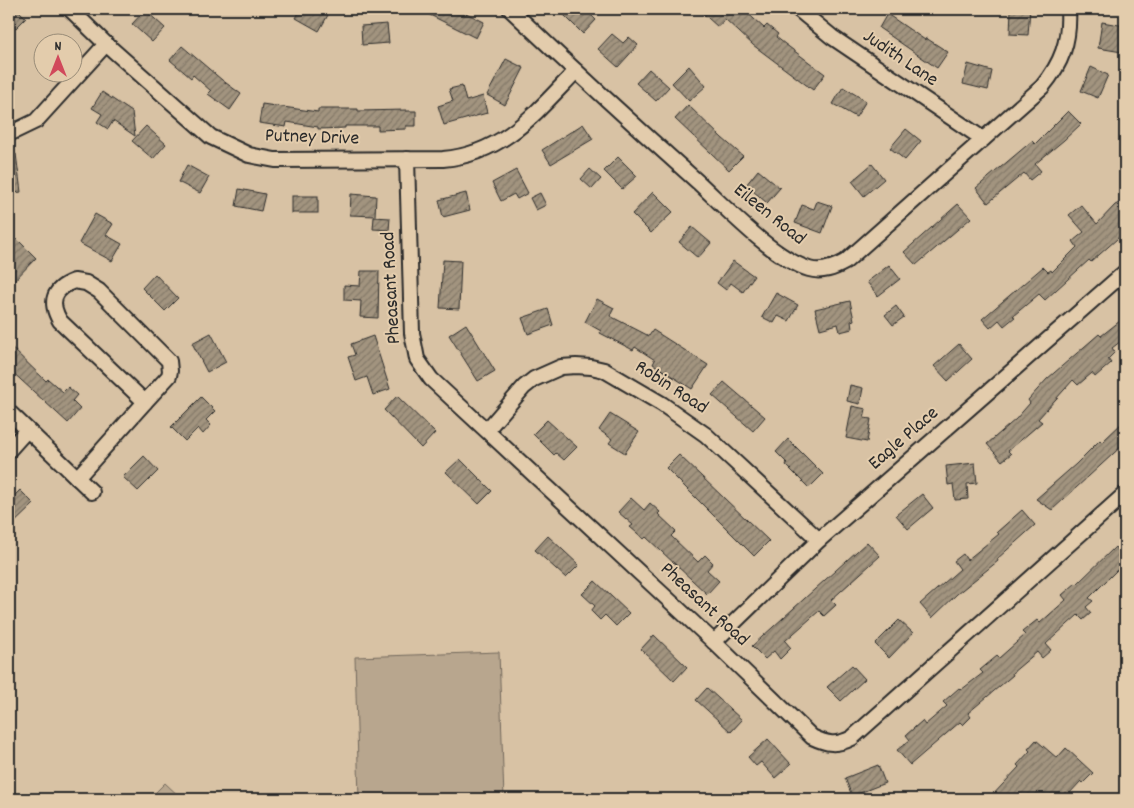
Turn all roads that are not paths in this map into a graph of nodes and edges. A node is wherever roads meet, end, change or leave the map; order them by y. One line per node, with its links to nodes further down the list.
1 (70, 9): 5 (street, Putney Drive)
2 (510, 9): 6 (street, Eileen Road)
3 (798, 9): 8 (street, Judith Lane)
4 (1068, 9): 8 (street, Eileen Road)
5 (106, 44): 7 (street); 9 (street, Putney Drive)
6 (576, 71): 8 (street, Eileen Road); 9 (street, Putney Drive)
7 (9, 134)
8 (982, 139)
9 (407, 159): 14 (street, Pheasant Road)
10 (1125, 272): 19 (street, Eagle Place)
11 (145, 402): 11 (street); 16 (street)
12 (9, 412): 13 (street)
13 (27, 430): 15 (street); 16 (street)
14 (486, 430): 19 (street, Robin Road); 20 (street, Pheasant Road)
15 (9, 450)
16 (78, 478): 17 (street)
17 (92, 492)
18 (1125, 494): 20 (street, Pheasant Road)
19 (819, 540): 20 (street, Eagle Place)
20 (714, 642)

